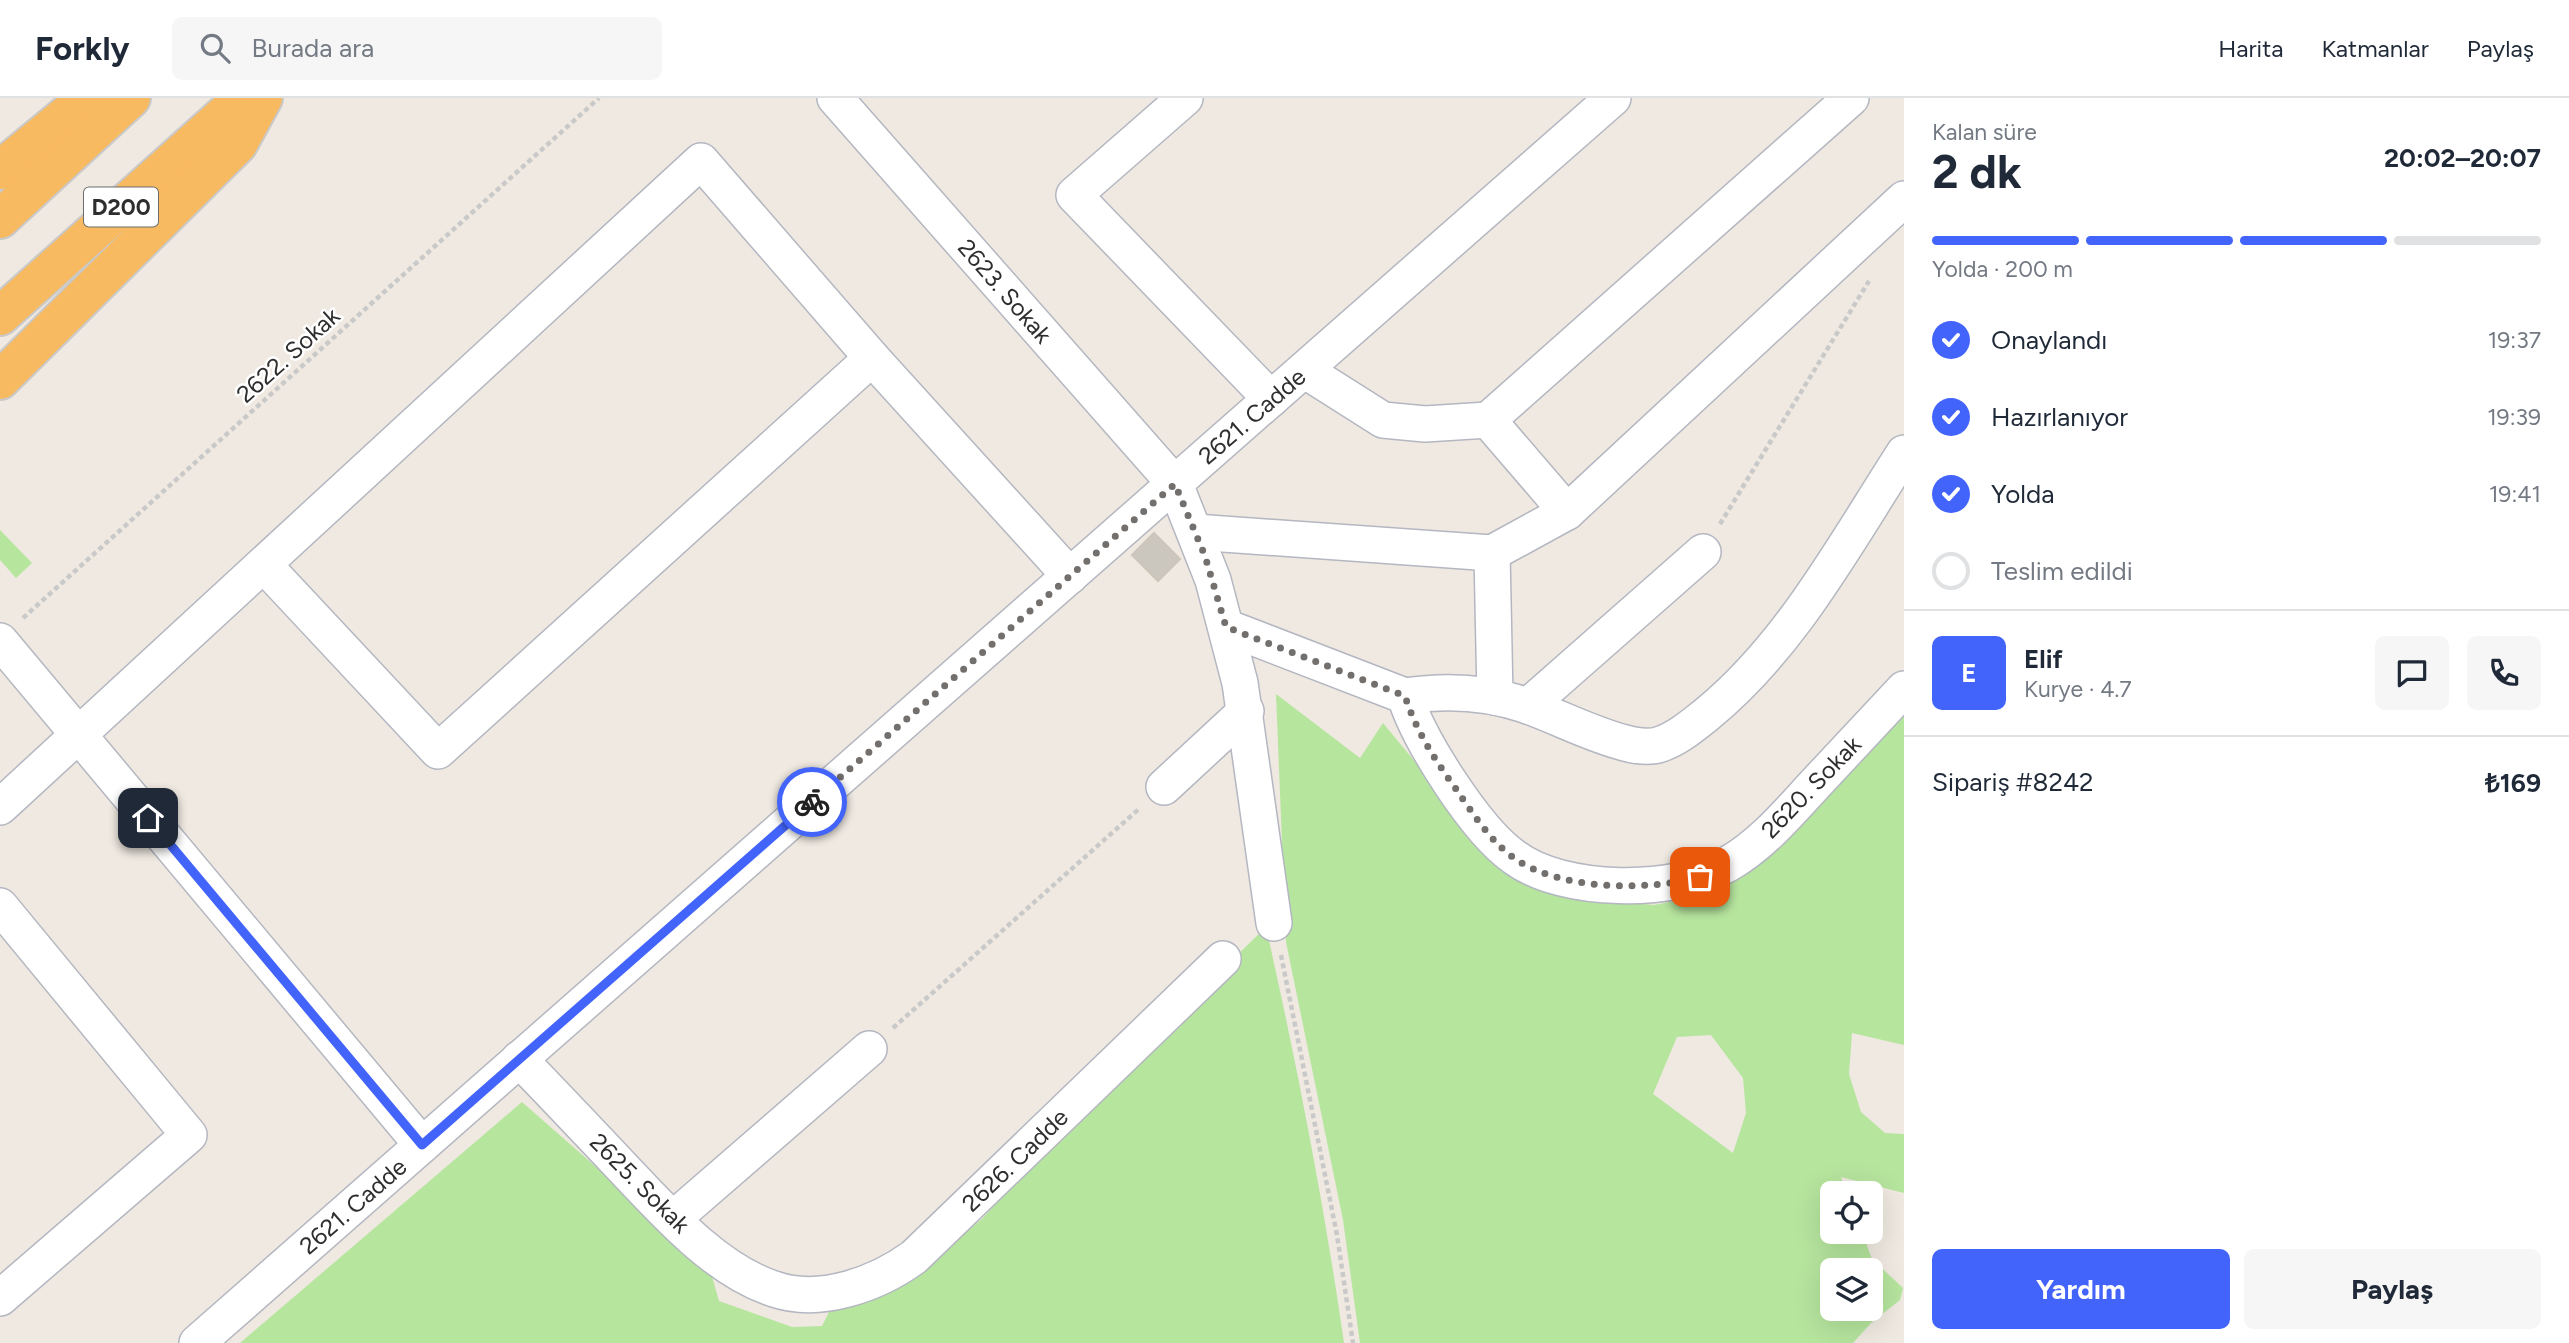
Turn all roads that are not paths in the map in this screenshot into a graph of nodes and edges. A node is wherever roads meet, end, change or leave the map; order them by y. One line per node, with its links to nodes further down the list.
1 (87, 98): 9 (highway)
2 (131, 98): 11 (highway, D200)
3 (243, 98): 12 (highway, D200)
4 (263, 98): 15 (highway)
5 (1185, 98): 16 (street)
6 (1614, 98): 14 (street, 2621. Cadde)
7 (1851, 98): 17 (street)
8 (854, 104): 19 (street, 2623. Sokak)
9 (0, 170)
10 (1904, 199): 20 (street)
11 (0, 219)
12 (0, 316)
13 (872, 358): 24 (street); 24 (street); 25 (street)
14 (1304, 370): 16 (street, 2621. Cadde); 17 (street)
15 (0, 380)
16 (1271, 399): 19 (street, 2621. Cadde)
17 (1488, 420): 20 (street)
18 (1904, 453): 31 (street)
19 (1175, 484): 21 (street); 25 (street, 2621. Cadde)
20 (1567, 512): 23 (street)
21 (1195, 532): 23 (street); 26 (street)
22 (1703, 552): 31 (street)
23 (1492, 553): 30 (street)
24 (264, 565): 33 (street)
25 (1070, 576): 40 (street, 2621. Cadde)
26 (1226, 627): 29 (street); 32 (street)
27 (8, 632): 33 (street)
28 (1904, 689): 29 (street, 2620. Sokak)
29 (1405, 696): 30 (street)
30 (1495, 697): 31 (street)
31 (1528, 706)
32 (1246, 711): 34 (street); 37 (street)
33 (79, 736): 35 (street); 41 (street)
34 (1164, 787)
35 (0, 807)
36 (0, 906): 44 (street)
37 (1274, 923)
38 (1223, 960): 43 (street, 2626. Cadde)
39 (869, 1049): 42 (street)
40 (519, 1059): 41 (street, 2621. Cadde); 42 (street, 2625. Sokak)
41 (422, 1145): 45 (street, 2621. Cadde)
42 (673, 1219): 43 (street, 2625. Sokak)
43 (775, 1290)
44 (1, 1296)
45 (197, 1343)

